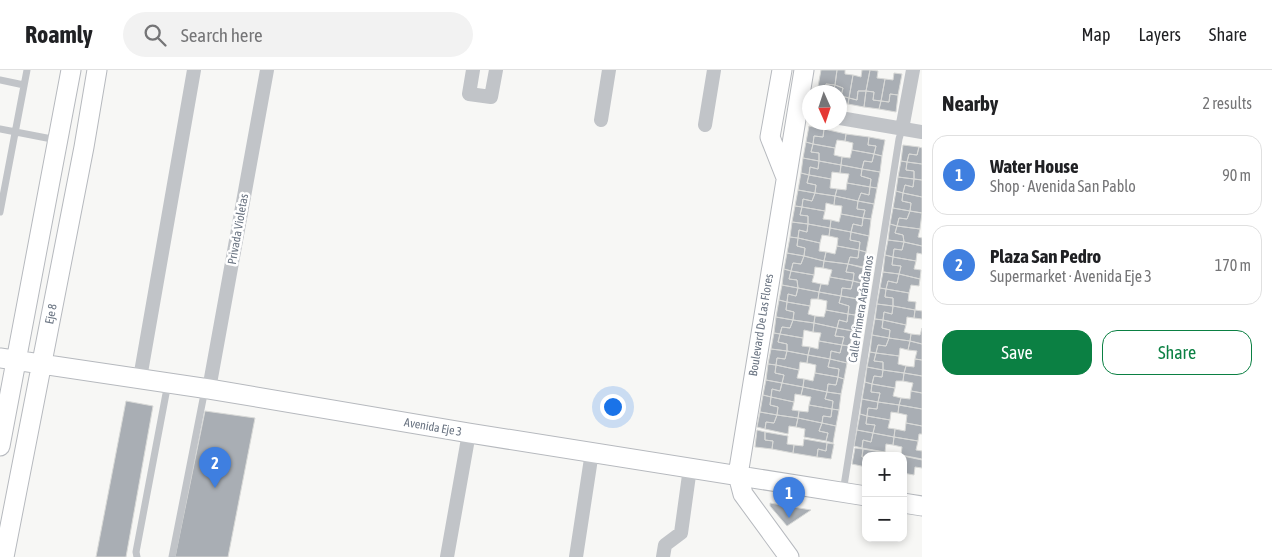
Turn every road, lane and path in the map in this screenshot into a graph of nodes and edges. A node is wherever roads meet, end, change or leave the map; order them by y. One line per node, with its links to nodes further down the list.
1 (27, 70): 14 (lane)
2 (71, 70): 24 (main road, Eje 8)
3 (97, 70): 29 (main road, Eje 8)
4 (194, 70): 30 (street)
5 (267, 70): 32 (street, Privada Violetas)
6 (473, 70): 7 (street)
7 (496, 70)
8 (609, 70): 18 (street)
9 (714, 70): 19 (street)
10 (782, 70): 25 (main road, Boulevard De Las Flores)
11 (804, 70): 15 (main road, Boulevard De Las Flores)
12 (913, 70): 21 (street)
13 (0, 80): 14 (lane)
14 (24, 85): 22 (lane)
15 (804, 85)
16 (802, 115): 25 (main road, Boulevard De Las Flores)
17 (847, 119): 21 (street)
18 (601, 120)
19 (705, 125)
20 (0, 129): 22 (lane)
21 (902, 129): 23 (street); 38 (lane, Calle Primera Arándanos)
22 (16, 132): 24 (lane); 26 (lane)
23 (922, 132)
24 (58, 140): 28 (main road, Eje 8)
25 (785, 176): 37 (main road, Boulevard De Las Flores)
26 (3, 178): 27 (lane)
27 (0, 212)
28 (8, 359): 29 (main road, Avenida Eje 3); 34 (main road, Eje 8)
29 (41, 364): 30 (main road, Avenida Eje 3); 42 (main road, Eje 8)
30 (140, 378): 31 (main road, Avenida Eje 3)
31 (168, 382): 32 (main road, Avenida Eje 3); 43 (lane)
32 (207, 388): 33 (main road, Avenida Eje 3); 44 (lane)
33 (469, 433): 35 (main road, Avenida Eje 3); 45 (street)
34 (0, 446)
35 (592, 452): 36 (main road, Avenida Eje 3); 46 (street)
36 (690, 468): 37 (main road, Avenida Eje 3); 47 (street)
37 (738, 475): 38 (main road, Avenida Eje 3); 48 (main road)
38 (843, 492): 39 (main road, Avenida Eje 3)
39 (862, 495)
40 (907, 504): 41 (main road)
41 (922, 506)
42 (4, 557)
43 (137, 557)
44 (172, 557)
45 (447, 557)
46 (576, 557)
47 (664, 557)
48 (789, 557)

